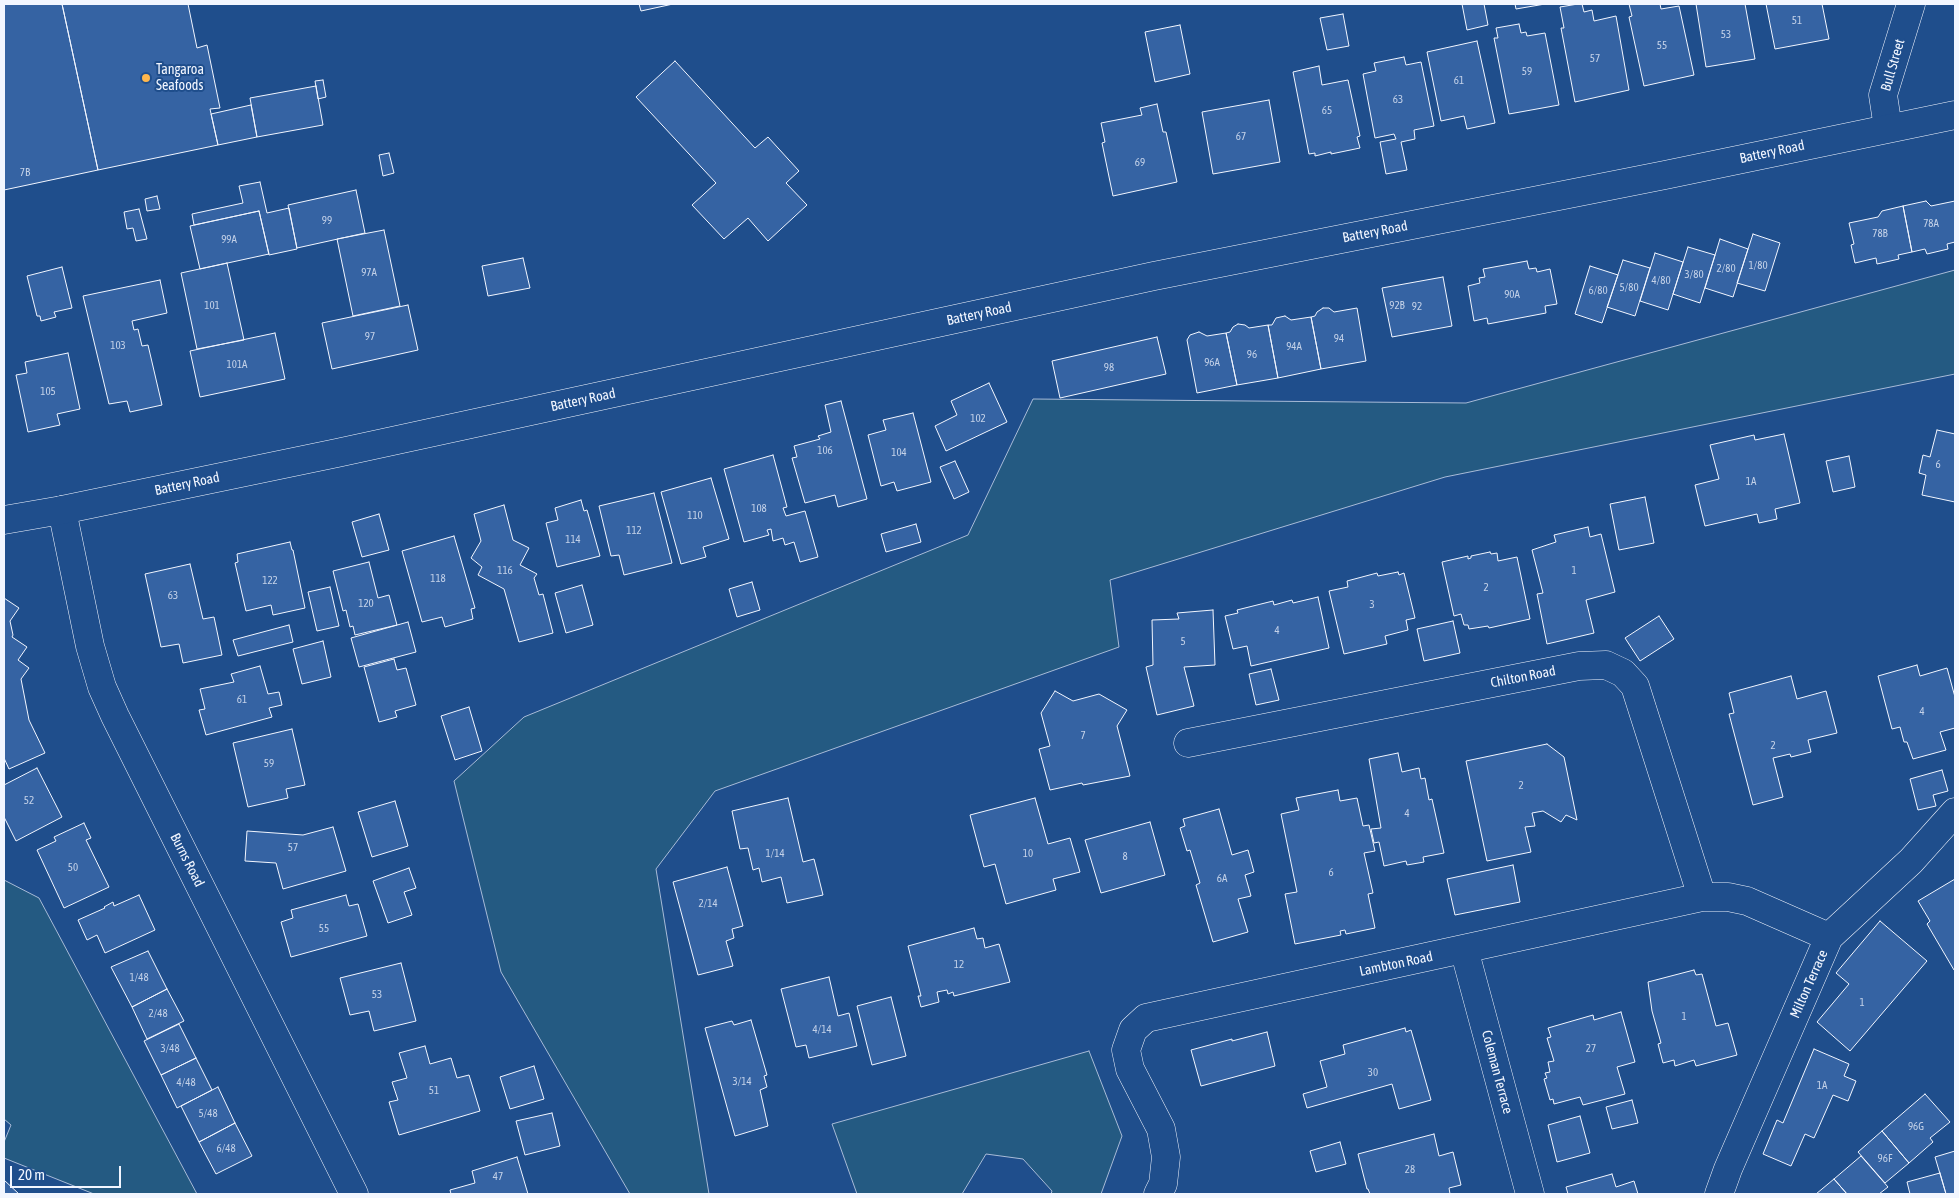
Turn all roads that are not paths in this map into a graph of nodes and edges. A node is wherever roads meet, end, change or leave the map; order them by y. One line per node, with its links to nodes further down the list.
1 (1911, 4): 3 (street, Bull Street)
2 (1955, 115): 3 (street, Battery Road)
3 (1888, 128): 4 (street, Battery Road)
4 (62, 510): 5 (street, Battery Road); 11 (street, Burns Road)
5 (4, 520)
6 (1188, 743): 8 (street, Chilton Road)
7 (1955, 812): 9 (street, Milton Terrace)
8 (1702, 896): 9 (street, Lambton Road); 10 (street, Lambton Road)
9 (1829, 937): 14 (street, Milton Terrace)
10 (1464, 949): 12 (street, Lambton Road); 13 (street, Coleman Terrace)
11 (354, 1194)
12 (1158, 1194)
13 (1530, 1194)
14 (1719, 1194)

